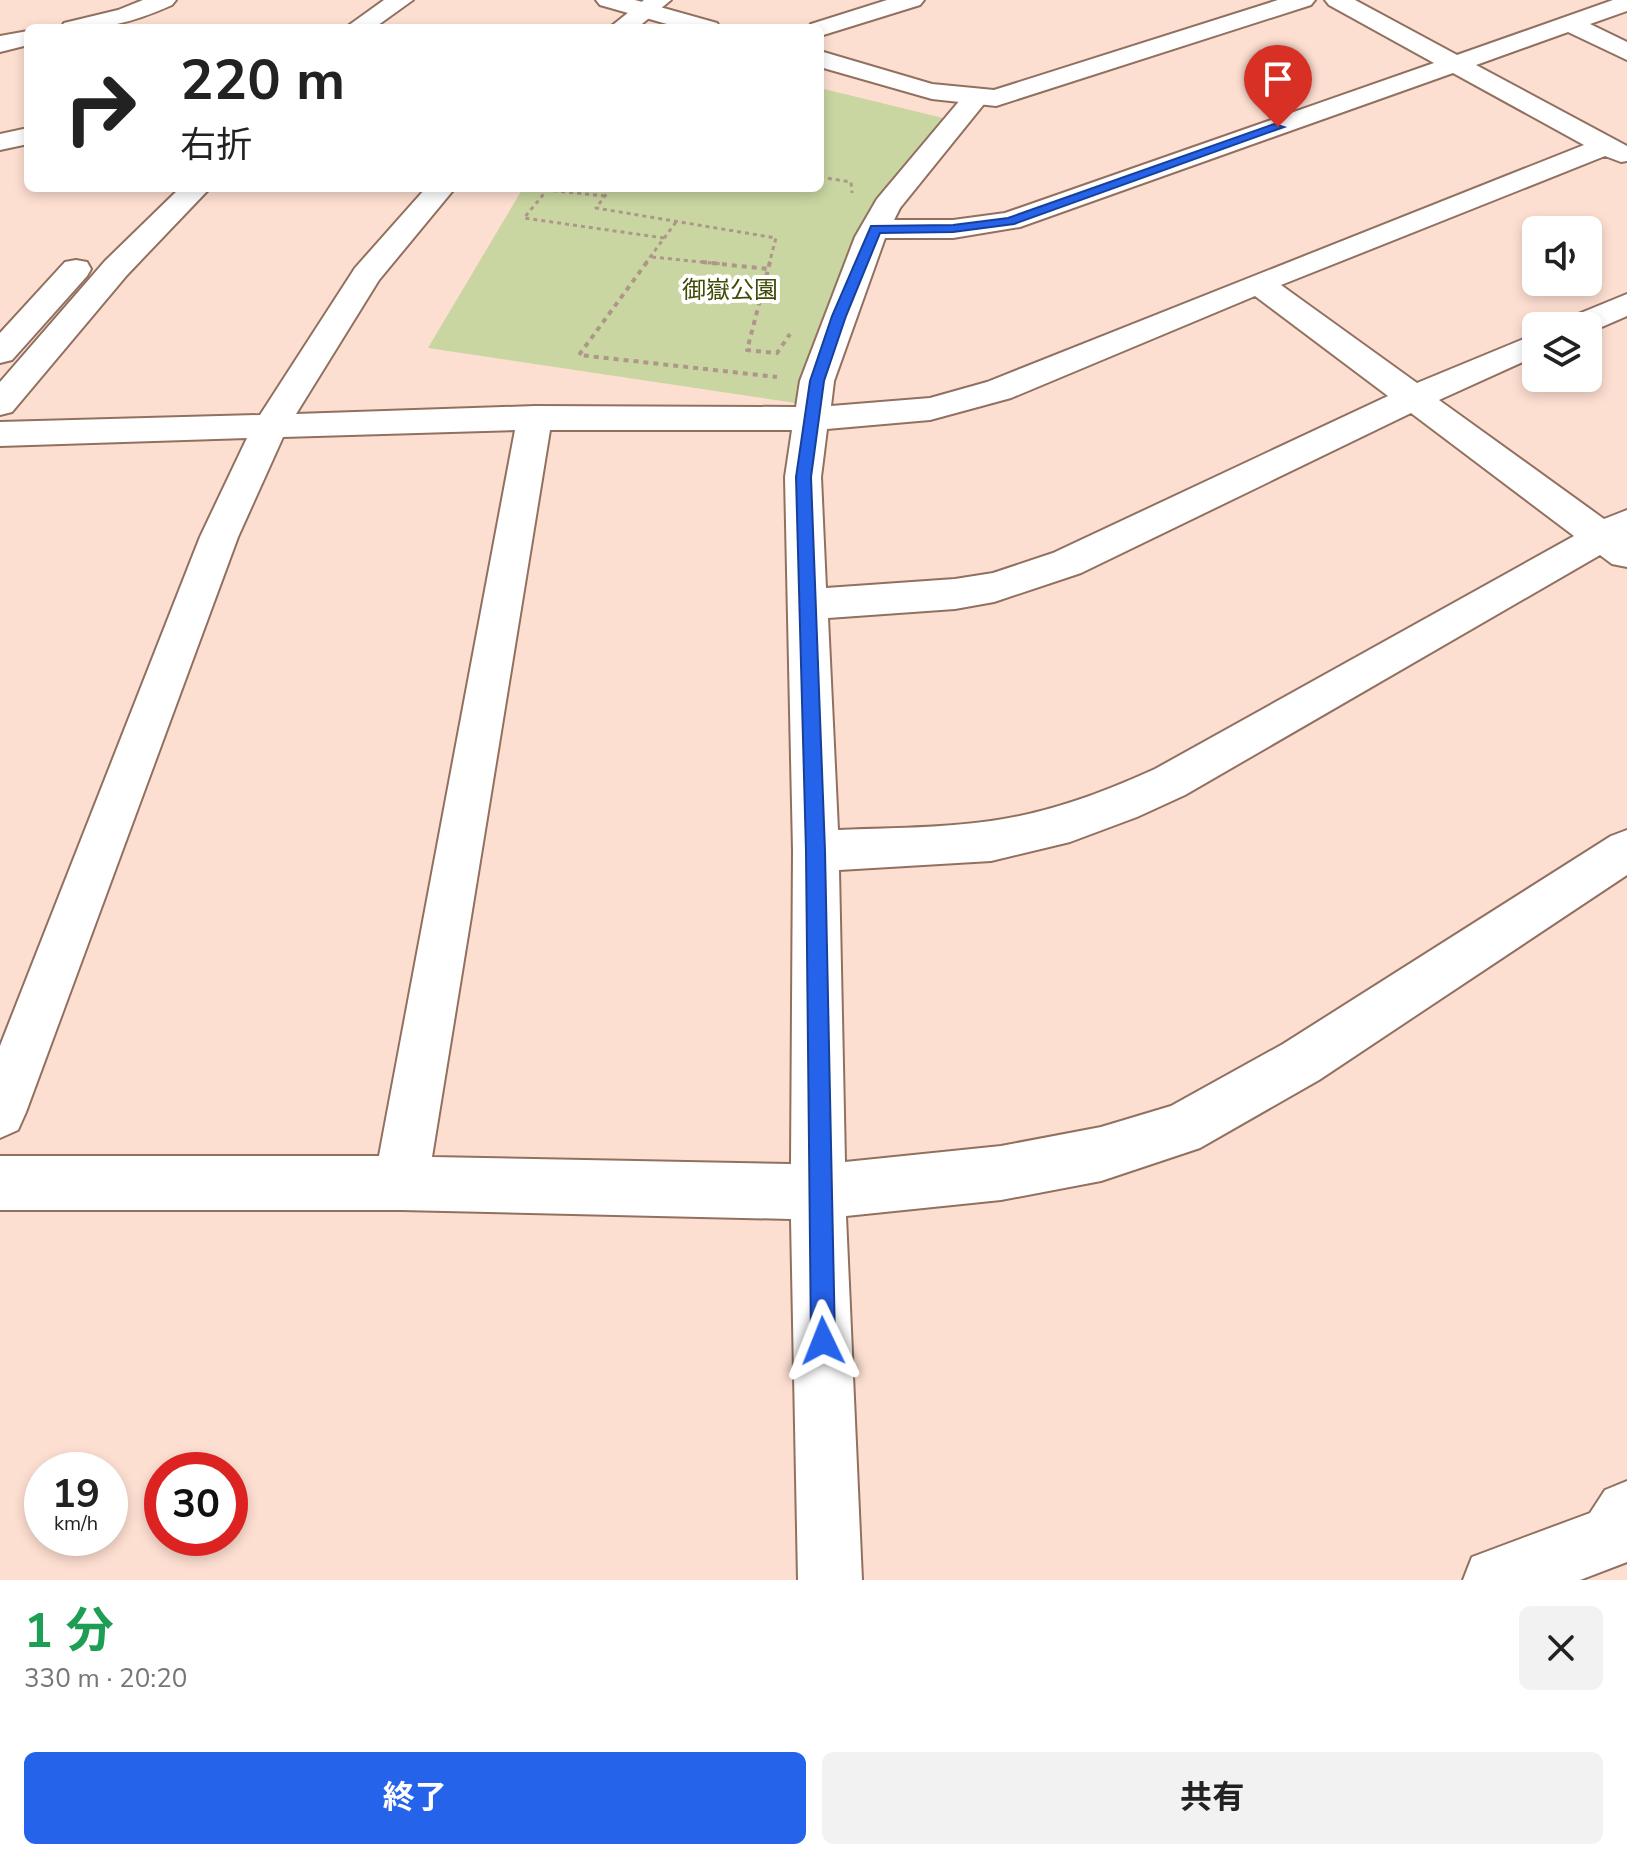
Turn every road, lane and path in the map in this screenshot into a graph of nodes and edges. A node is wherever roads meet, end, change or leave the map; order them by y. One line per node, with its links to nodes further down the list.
1 (164, 0): 10 (street)
2 (401, 0): 11 (street)
3 (608, 0): 8 (street)
4 (912, 0): 16 (street)
5 (1303, 0): 22 (street)
6 (1337, 0): 21 (street)
7 (1627, 3): 15 (street)
8 (652, 5): 13 (street); 14 (street)
9 (425, 7): 12 (street)
10 (91, 24)
11 (363, 24)
12 (398, 24)
13 (626, 24)
14 (698, 24)
15 (1570, 24): 19 (street); 21 (street)
16 (824, 28)
17 (24, 39): 18 (street)
18 (0, 44)
19 (1627, 52)
20 (824, 60): 22 (street)
21 (1454, 65): 25 (street); 34 (street)
22 (975, 99): 34 (street)
23 (24, 137): 24 (street)
24 (0, 142)
25 (1617, 151): 38 (street)
26 (153, 192): 43 (street)
27 (192, 192): 46 (street)
28 (438, 192): 49 (street)
29 (545, 192): 35 (path)
30 (566, 192): 32 (path)
31 (608, 192): 32 (path)
32 (605, 196): 33 (path)
33 (676, 222): 35 (path); 37 (path)
34 (875, 229): 44 (street)
35 (664, 238): 36 (path)
36 (651, 256): 37 (path); 44 (path)
37 (768, 269): 41 (path)
38 (1258, 283): 45 (street); 48 (street)
39 (1627, 304): 40 (street)
40 (1602, 315)
41 (793, 329)
42 (1522, 350): 45 (street)
43 (0, 353)
44 (817, 381): 48 (street)
45 (1413, 398): 51 (street); 52 (street)
46 (0, 404)
47 (535, 418): 48 (street); 49 (street); 57 (street)
48 (810, 419): 52 (street)
49 (271, 425): 50 (street); 55 (street)
50 (0, 434)
51 (1619, 538): 54 (street)
52 (809, 604): 54 (street)
53 (1627, 850): 58 (street)
54 (816, 851): 58 (street)
55 (0, 1112)
56 (0, 1183): 57 (street)
57 (401, 1183): 58 (street)
58 (818, 1192): 60 (street)
59 (1622, 1536): 61 (street)
60 (830, 1580)
61 (1495, 1580)

